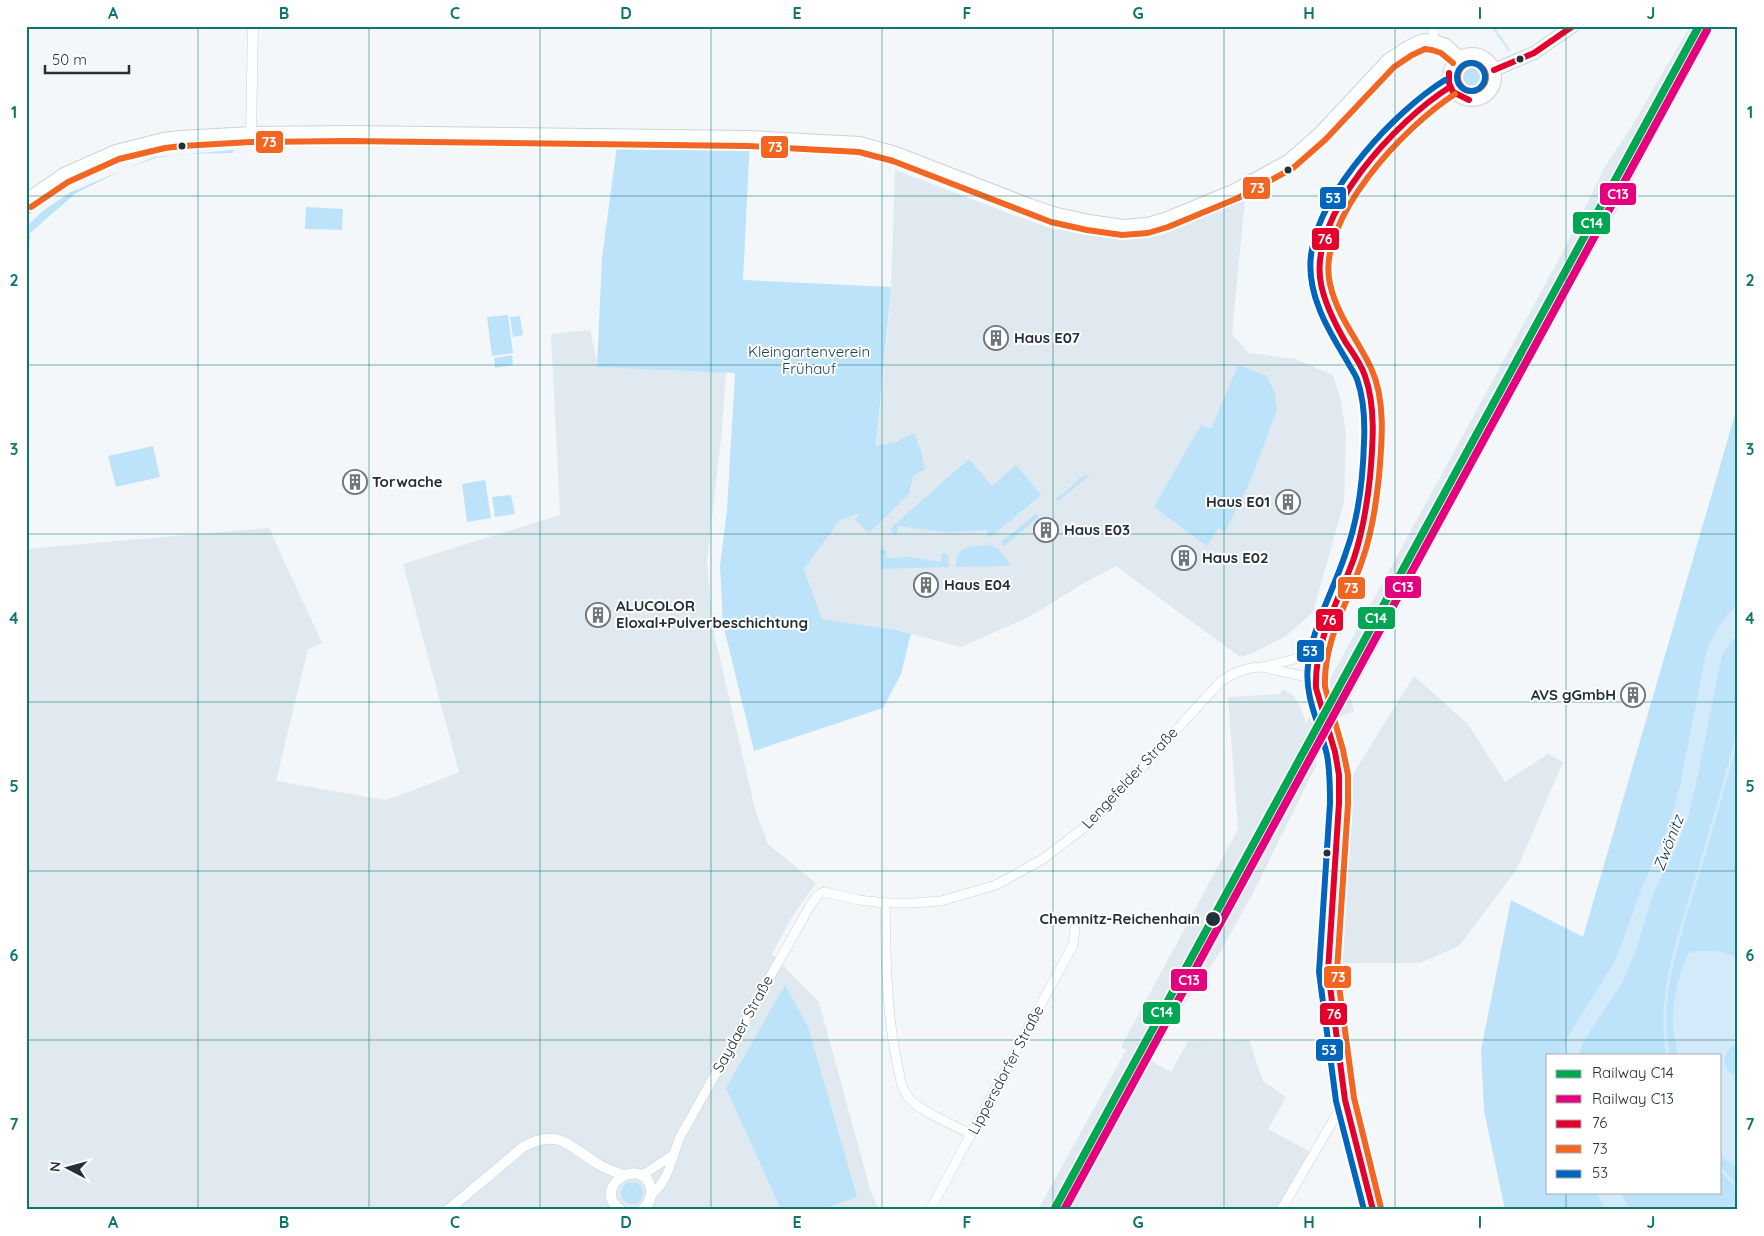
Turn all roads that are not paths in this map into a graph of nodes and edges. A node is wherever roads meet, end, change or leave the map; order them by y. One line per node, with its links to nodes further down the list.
1 (253, 26): 8 (street)
2 (1433, 26): 4 (street)
3 (1573, 26): 6 (main road)
4 (1434, 41): 5 (main road); 8 (main road)
5 (1459, 58): 6 (main road); 7 (main road)
6 (1494, 70): 7 (main road)
7 (1450, 87): 10 (main road)
8 (251, 133): 9 (main road)
9 (26, 200)
10 (1319, 653): 11 (street, Lengefelder Straße); 12 (main road)
11 (1262, 667): 12 (street, Lengefelder Straße); 14 (street, Lengefelder Straße)
12 (1316, 684): 16 (main road)
13 (818, 895): 14 (street, Lengefelder Straße); 18 (street, Saydaer Straße)
14 (885, 904): 17 (street)
15 (1075, 928): 17 (street, Lippersdorfer Straße)
16 (1345, 1100): 28 (street)
17 (971, 1134): 27 (street, Lippersdorfer Straße)
18 (673, 1155): 21 (street); 23 (street, Saydaer Straße)
19 (598, 1164): 20 (street); 22 (street); 25 (street)
20 (623, 1175): 21 (street); 22 (street)
21 (641, 1176): 23 (street)
22 (614, 1184): 24 (street)
23 (651, 1196): 26 (street)
24 (619, 1209)
25 (448, 1210)
26 (643, 1210)
27 (930, 1210)
28 (1281, 1210)

